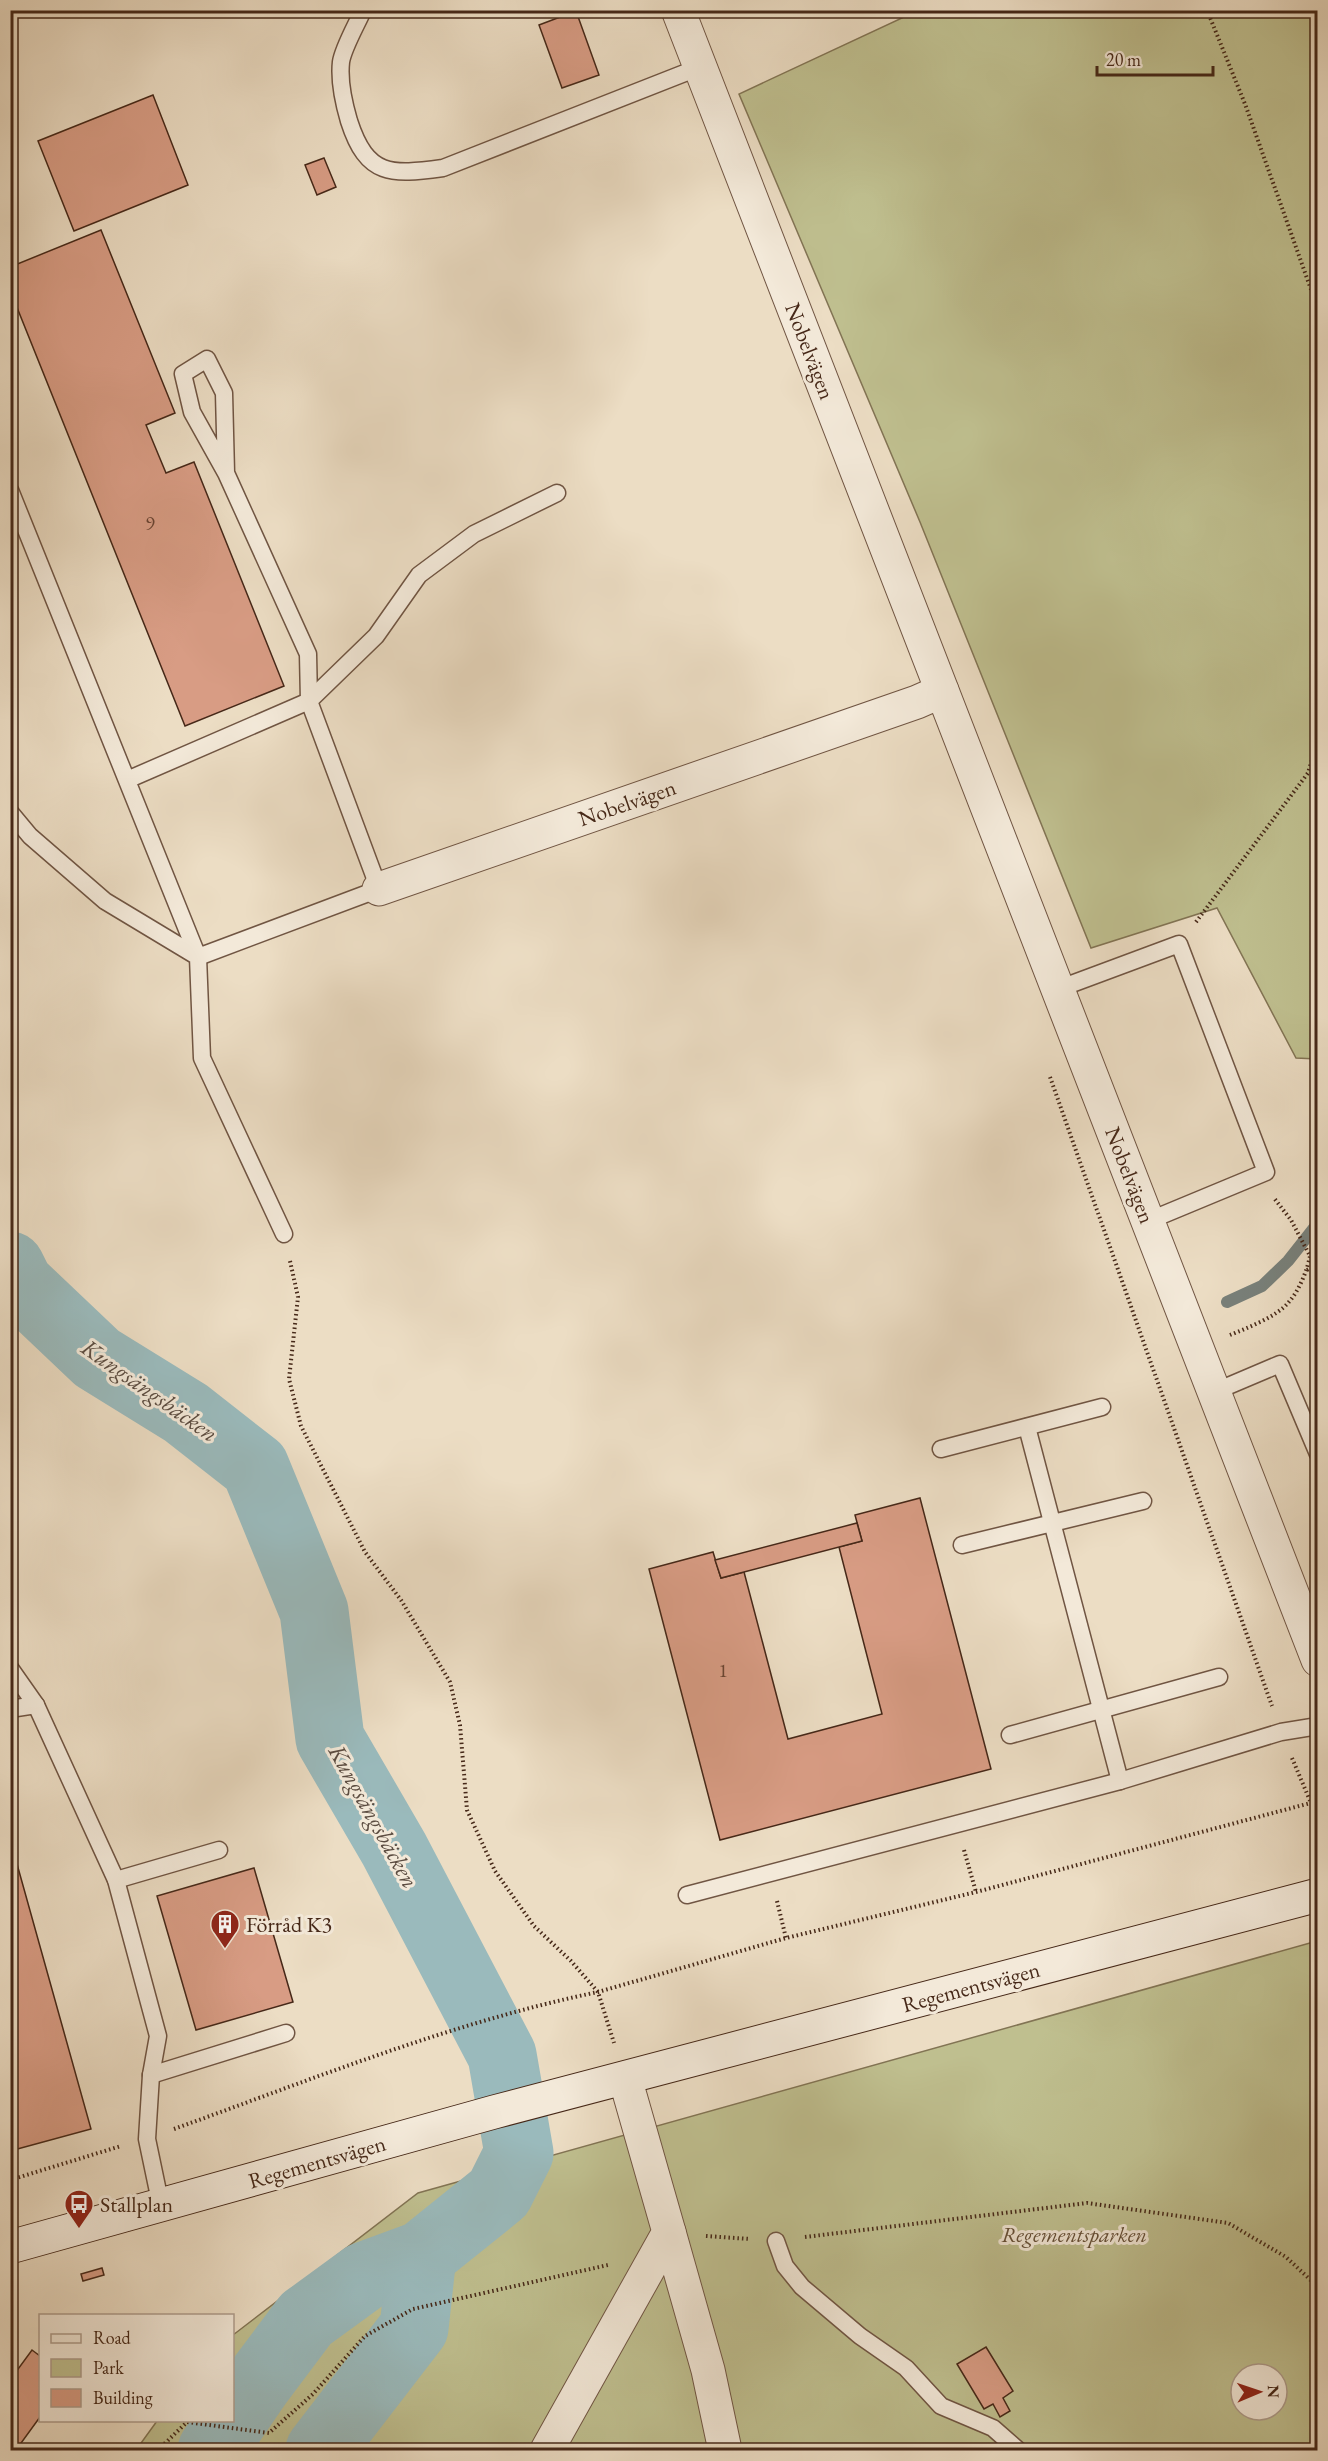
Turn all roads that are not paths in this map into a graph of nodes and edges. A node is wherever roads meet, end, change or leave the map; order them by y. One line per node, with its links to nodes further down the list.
1 (363, 10): 3 (lane)
2 (678, 10): 3 (street, Nobelvägen)
3 (700, 67): 7 (street, Nobelvägen)
4 (226, 473): 4 (lane); 8 (lane)
5 (10, 490): 9 (lane)
6 (557, 493): 8 (lane)
7 (942, 691): 11 (street, Nobelvägen); 13 (street, Nobelvägen)
8 (309, 701): 9 (lane); 11 (lane)
9 (127, 780): 12 (lane)
10 (10, 812): 12 (lane)
11 (379, 889): 12 (lane)
12 (198, 957): 15 (lane)
13 (1058, 989): 14 (street, Nobelvägen); 14 (lane)
14 (1148, 1221): 16 (street, Nobelvägen)
15 (284, 1234)
16 (1214, 1392): 20 (lane); 24 (street, Nobelvägen)
17 (1102, 1407): 18 (lane)
18 (1027, 1427): 19 (lane); 22 (lane)
19 (941, 1449)
20 (1317, 1454)
21 (1143, 1501): 22 (lane)
22 (1053, 1523): 23 (lane); 29 (lane)
23 (962, 1545)
24 (1317, 1660)
25 (10, 1668): 27 (lane)
26 (1219, 1677): 29 (lane)
27 (36, 1705): 28 (lane); 34 (lane)
28 (10, 1709)
29 (1101, 1710): 31 (lane); 32 (lane)
30 (1317, 1726): 32 (lane)
31 (1010, 1735)
32 (1120, 1781): 35 (lane)
33 (219, 1851): 34 (lane)
34 (116, 1880): 38 (lane)
35 (687, 1895)
36 (1317, 1895): 39 (street, Regementsvägen)
37 (286, 2033): 38 (lane)
38 (151, 2075): 40 (lane)
39 (625, 2078): 40 (street, Regementsvägen); 41 (street)
40 (161, 2206): 43 (street, Regementsvägen)
41 (669, 2232): 44 (street); 45 (street)
42 (776, 2241): 46 (lane)
43 (10, 2247)
44 (547, 2451)
45 (725, 2451)
46 (1018, 2451)

